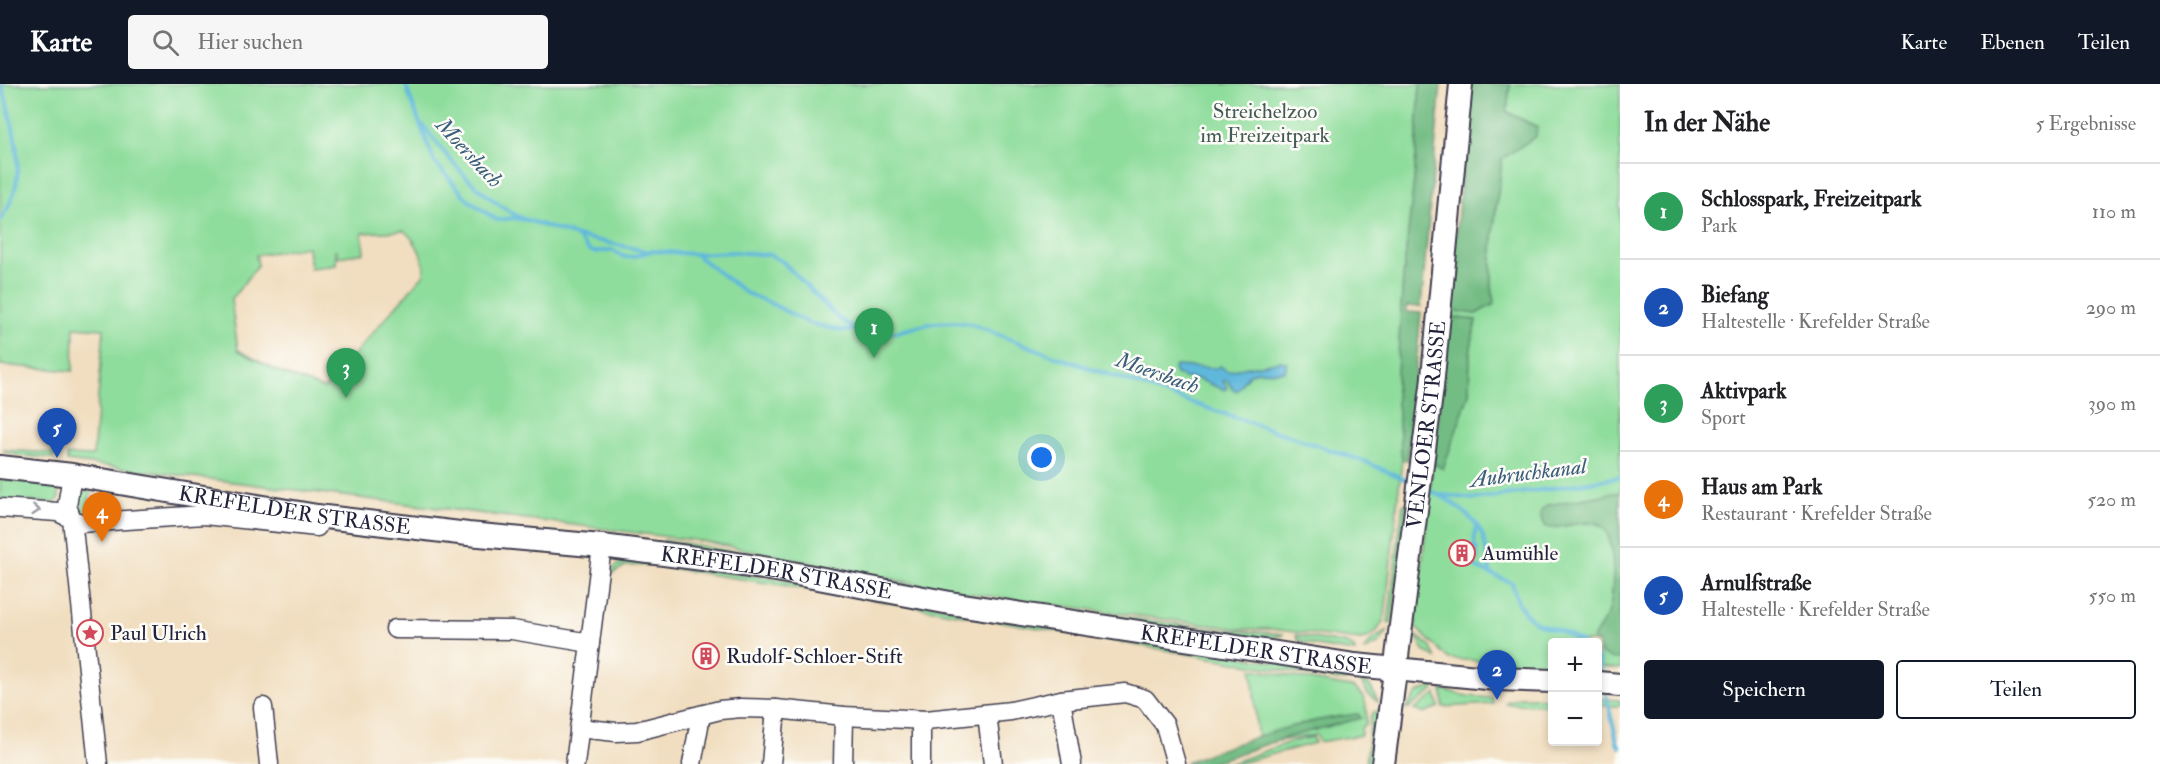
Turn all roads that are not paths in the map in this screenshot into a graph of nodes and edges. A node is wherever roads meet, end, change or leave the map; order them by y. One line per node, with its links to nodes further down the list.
1 (1461, 84): 11 (main road, VENLOER STRASSE)
2 (0, 467): 3 (main road, KREFELDER STRASSE)
3 (72, 475): 5 (street); 7 (main road, KREFELDER STRASSE)
4 (0, 508): 5 (street, KREFELDER STRASSE, one-way to 5)
5 (72, 519): 6 (street, KREFELDER STRASSE); 22 (street)
6 (317, 527)
7 (602, 546): 9 (street); 10 (main road, KREFELDER STRASSE)
8 (395, 629): 9 (street)
9 (590, 643): 21 (street)
10 (1355, 665): 11 (main road, KREFELDER STRASSE); 16 (main road)
11 (1397, 669): 12 (main road, KREFELDER STRASSE); 16 (main road, VENLOER STRASSE)
12 (1548, 681)
13 (1061, 700): 17 (street); 30 (street); 31 (street)
14 (263, 707): 23 (street)
15 (776, 709): 18 (street); 19 (street); 26 (street)
16 (1391, 710): 32 (main road, VENLOER STRASSE)
17 (987, 714): 20 (street); 29 (street)
18 (701, 716): 21 (street); 25 (street)
19 (843, 716): 20 (street); 27 (street)
20 (921, 720): 28 (street)
21 (579, 728): 24 (street)
22 (98, 764)
23 (269, 764)
24 (575, 764)
25 (692, 764)
26 (771, 764)
27 (843, 764)
28 (921, 764)
29 (993, 764)
30 (1072, 764)
31 (1176, 764)
32 (1383, 764)

